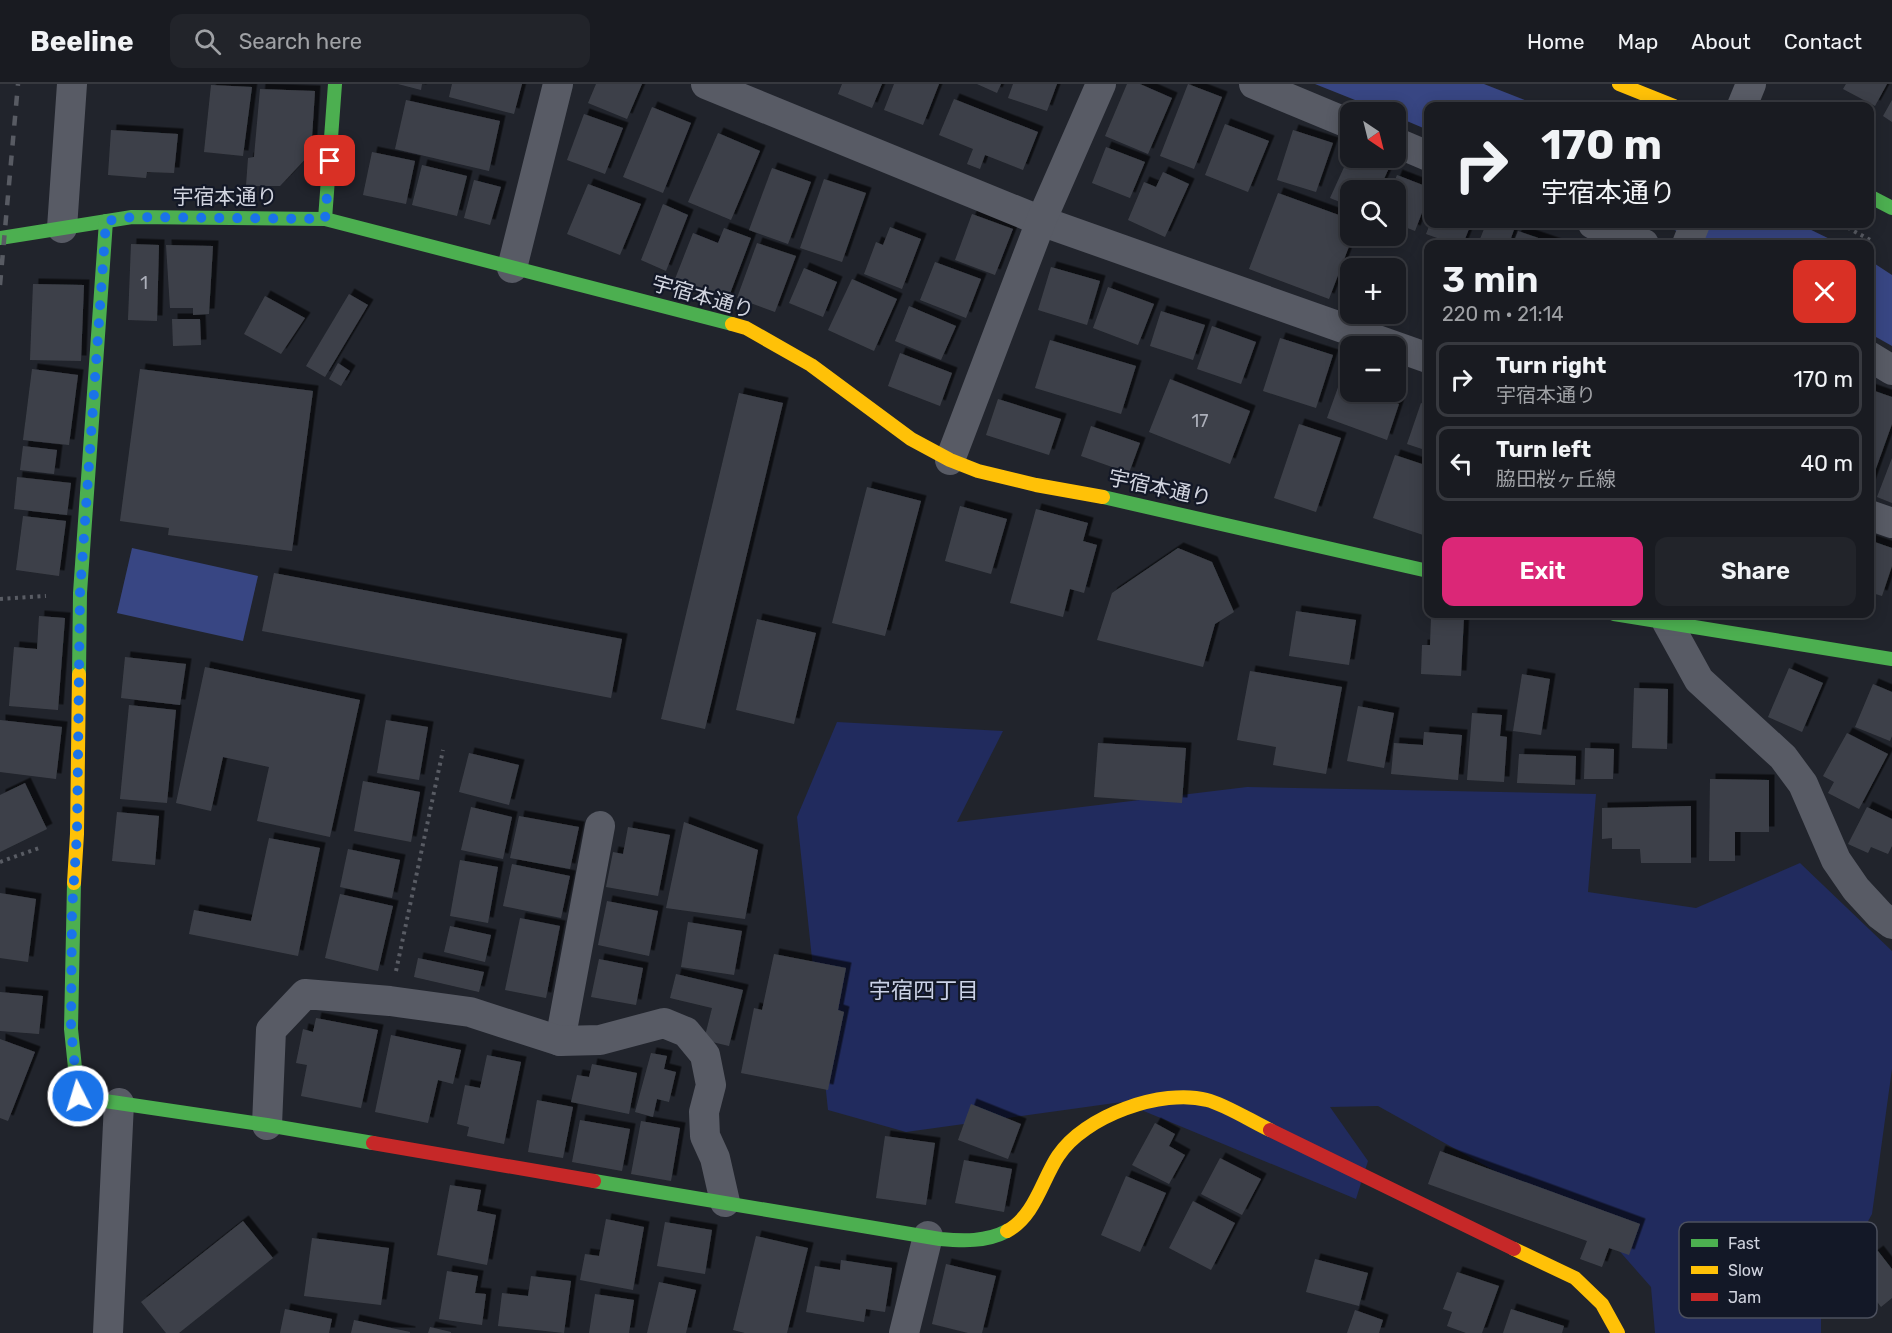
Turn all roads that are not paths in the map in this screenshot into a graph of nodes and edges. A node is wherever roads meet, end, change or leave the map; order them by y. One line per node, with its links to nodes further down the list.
1 (72, 84): 19 (street)
2 (335, 84): 16 (street)
3 (558, 84): 23 (street)
4 (706, 84): 17 (street)
5 (1101, 84): 17 (street)
6 (1254, 84): 11 (street)
7 (1619, 84): 9 (street)
8 (1751, 84): 10 (street)
9 (1664, 102)
10 (1744, 102)
11 (1340, 120)
12 (1406, 147): 13 (street)
13 (1424, 154)
14 (1874, 199): 15 (street)
15 (1892, 208)
16 (325, 219): 18 (street, 宇宿本通り); 23 (street, 宇宿本通り)
17 (1041, 220): 24 (street); 27 (street)
18 (106, 221): 19 (street, 宇宿本通り); 37 (street)
19 (62, 228): 21 (street, 宇宿本通り)
20 (1603, 228): 22 (street)
21 (0, 238)
22 (1634, 240)
23 (512, 268): 27 (street, 宇宿本通り)
24 (1424, 357)
25 (1874, 359): 26 (street)
26 (1892, 370)
27 (950, 460): 30 (street, 宇宿本通り)
28 (1874, 517): 29 (street)
29 (1892, 523)
30 (1424, 570)
31 (1640, 618): 32 (street)
32 (1667, 622): 33 (street); 35 (street)
33 (1892, 659)
34 (600, 826): 36 (street)
35 (1892, 924)
36 (560, 1041): 38 (street); 39 (street)
37 (119, 1103): 38 (street); 41 (street)
38 (267, 1125): 39 (street)
39 (725, 1202): 40 (street)
40 (928, 1236): 42 (street); 43 (street)
41 (108, 1333)
42 (904, 1333)
43 (1618, 1333)

